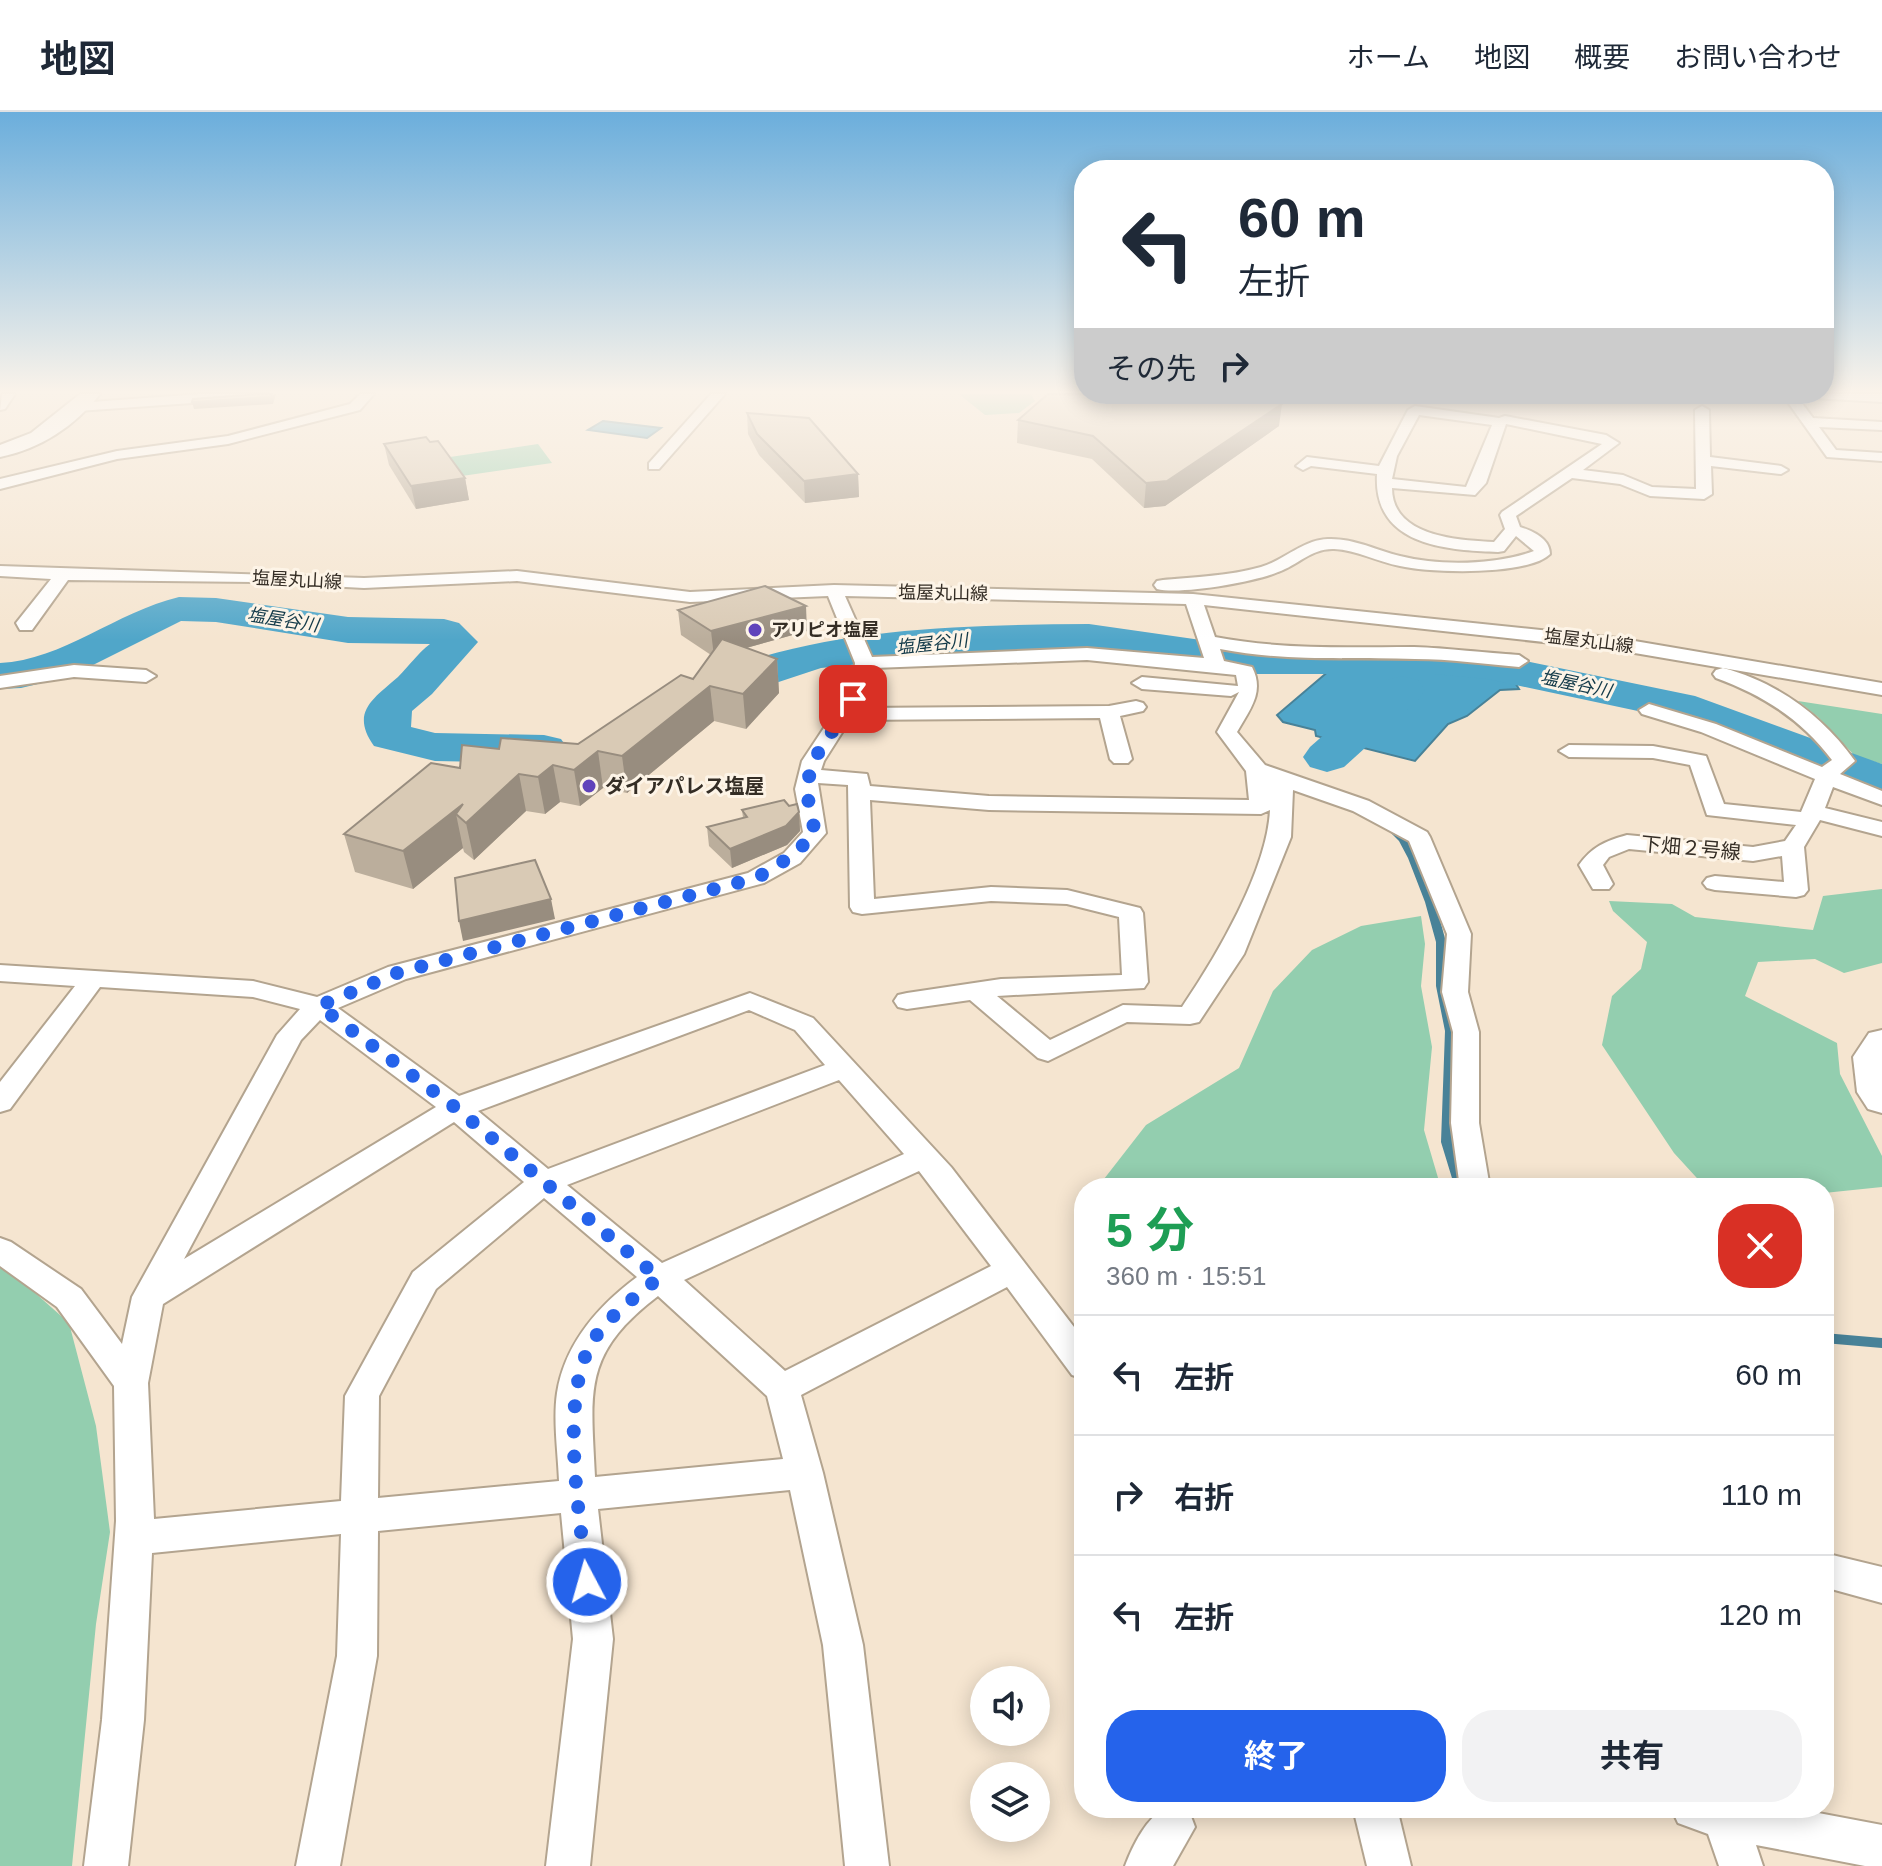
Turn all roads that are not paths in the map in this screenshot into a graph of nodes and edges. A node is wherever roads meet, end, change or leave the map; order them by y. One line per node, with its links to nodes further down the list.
1 (33, 476): 8 (street)
2 (1379, 476): 7 (street)
3 (1481, 476): 7 (street)
4 (1565, 476): 9 (street)
5 (1591, 476): 6 (street)
6 (1703, 476)
7 (1385, 477): 9 (street)
8 (0, 484)
9 (1513, 530): 13 (street)
10 (0, 571): 11 (street, 塩屋丸山線)
11 (63, 575): 12 (street, 塩屋丸山線); 15 (street)
12 (834, 590): 13 (street, 塩屋丸山線); 19 (street)
13 (1017, 594): 14 (street, 塩屋丸山線)
14 (1193, 599): 16 (street, 塩屋丸山線); 17 (street)
15 (26, 626)
16 (1617, 644): 24 (street, 塩屋丸山線); 33 (street)
17 (1212, 654): 18 (street); 19 (street); 20 (street)
18 (1519, 661)
19 (865, 663): 28 (street)
20 (1245, 671): 23 (street); 34 (street)
21 (146, 676): 22 (street)
22 (0, 682)
23 (1142, 683)
24 (1882, 689)
25 (1136, 707): 27 (street)
26 (1649, 710): 29 (street)
27 (1109, 712): 28 (street); 32 (street)
28 (843, 714): 35 (street)
29 (1735, 739): 31 (street); 33 (street)
30 (1569, 751): 38 (street)
31 (1713, 753)
32 (1121, 759)
33 (1833, 771): 37 (street); 38 (street)
34 (1270, 774): 36 (street); 45 (street); 54 (street)
35 (809, 776): 36 (street); 47 (street)
36 (859, 792): 45 (street)
37 (1882, 798)
38 (1811, 816): 39 (street); 40 (street)
39 (1882, 829)
40 (1793, 847): 41 (street); 42 (street, 下畑２号線)
41 (1715, 883)
42 (1601, 884)
43 (0, 973): 44 (street)
44 (93, 979): 47 (street); 51 (street)
45 (976, 991): 46 (street)
46 (907, 1001)
47 (319, 1006): 52 (street); 59 (street)
48 (1882, 1042): 50 (street)
49 (844, 1068): 52 (street); 53 (street); 55 (street)
50 (1882, 1100)
51 (0, 1102)
52 (456, 1108): 55 (street); 59 (street)
53 (924, 1157): 57 (street); 58 (street)
54 (1473, 1178)
55 (544, 1182): 58 (street); 65 (street)
56 (0, 1250): 61 (street)
57 (1012, 1270): 60 (street); 62 (street)
58 (659, 1278): 62 (street); 64 (street)
59 (148, 1297): 61 (street)
60 (1074, 1352)
61 (131, 1383): 66 (street)
62 (782, 1389): 63 (street)
63 (805, 1473): 64 (street); 77 (street)
64 (578, 1496): 65 (street); 76 (street)
65 (361, 1516): 66 (street); 75 (street)
66 (134, 1538): 74 (street)
67 (1834, 1573): 68 (street)
68 (1882, 1585)
69 (1377, 1818): 79 (street)
70 (1712, 1818): 80 (street)
71 (1734, 1818): 73 (street)
72 (1173, 1827): 78 (street)
73 (1882, 1847)
74 (106, 1866)
75 (318, 1866)
76 (568, 1866)
77 (867, 1866)
78 (1147, 1866)
79 (1389, 1866)
80 (1741, 1866)

